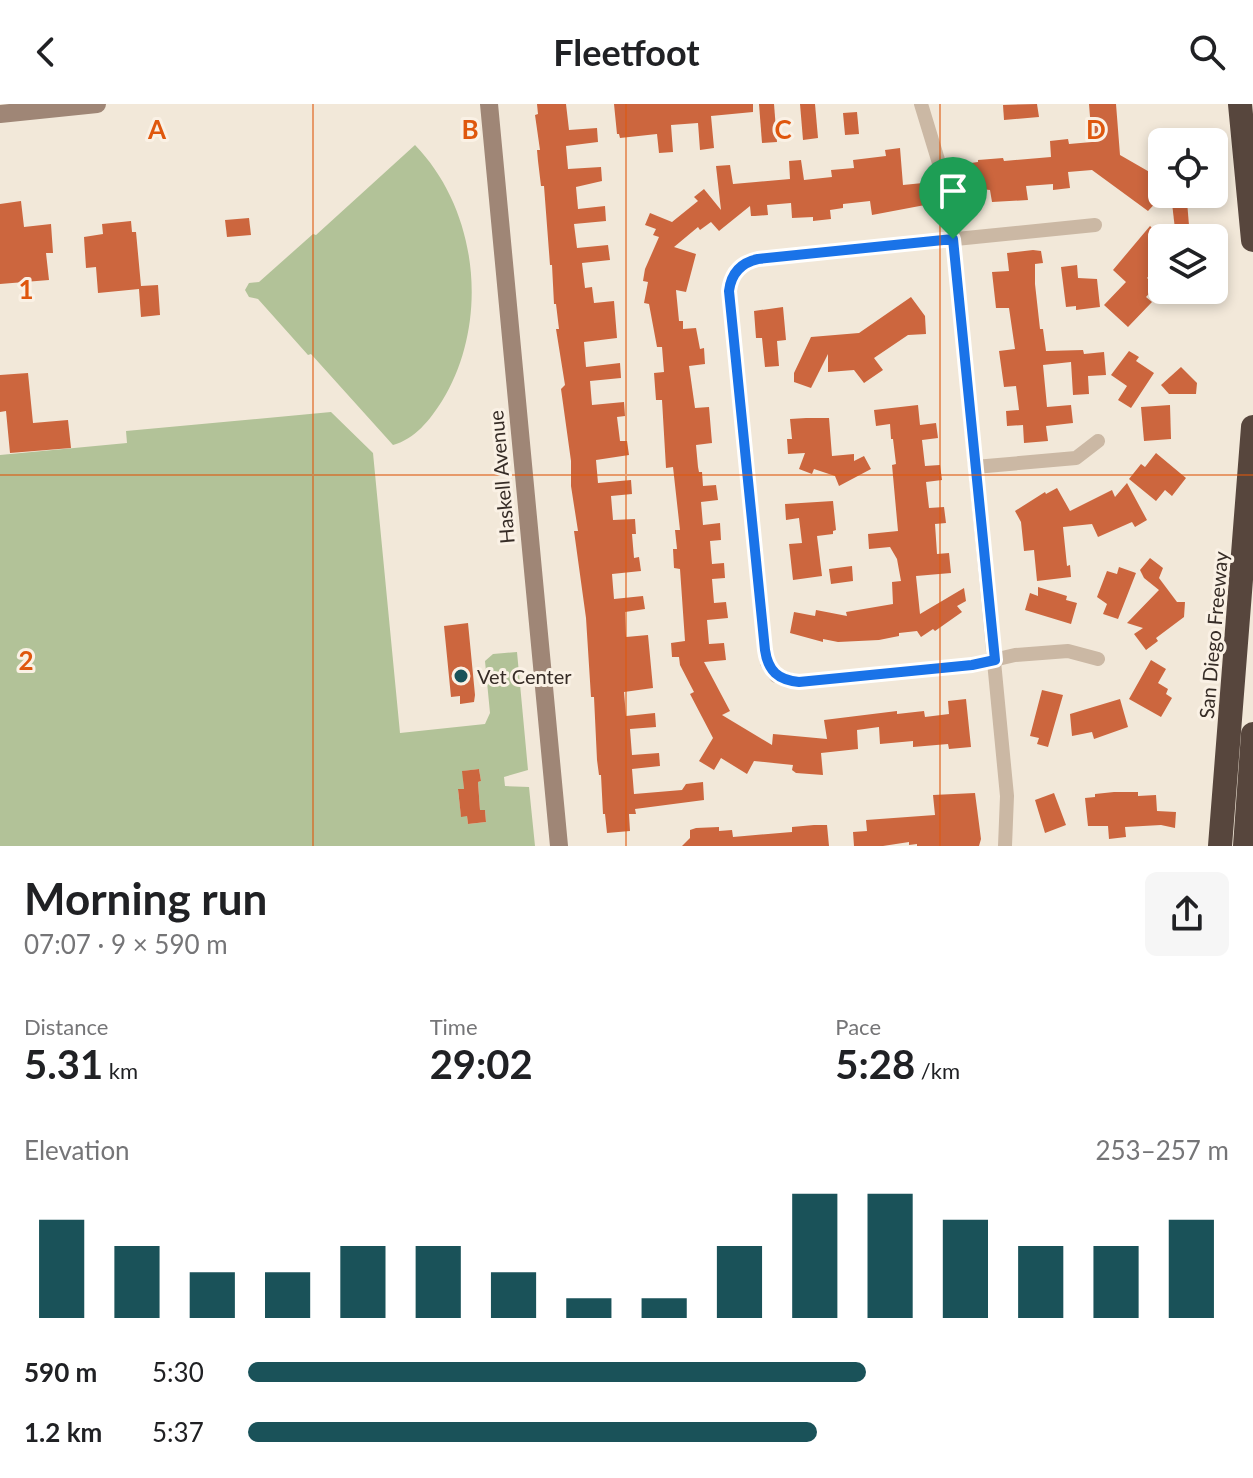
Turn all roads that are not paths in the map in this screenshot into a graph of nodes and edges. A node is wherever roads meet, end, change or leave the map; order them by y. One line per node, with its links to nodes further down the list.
1 (97, 104): 5 (main road)
2 (489, 104): 16 (main road, Haskell Avenue)
3 (921, 104): 7 (street)
4 (1240, 104): 8 (highway)
5 (0, 114)
6 (1095, 225): 7 (street)
7 (953, 239): 11 (street); 14 (street)
8 (1253, 240)
9 (1253, 427): 18 (highway, San Diego Freeway)
10 (1098, 441): 11 (street)
11 (975, 467): 14 (street)
12 (1253, 619): 19 (highway)
13 (1098, 659): 14 (street)
14 (995, 660): 17 (street)
15 (1253, 734): 20 (highway)
16 (559, 846)
17 (1005, 846)
18 (1220, 846)
19 (1234, 846)
20 (1245, 846)

